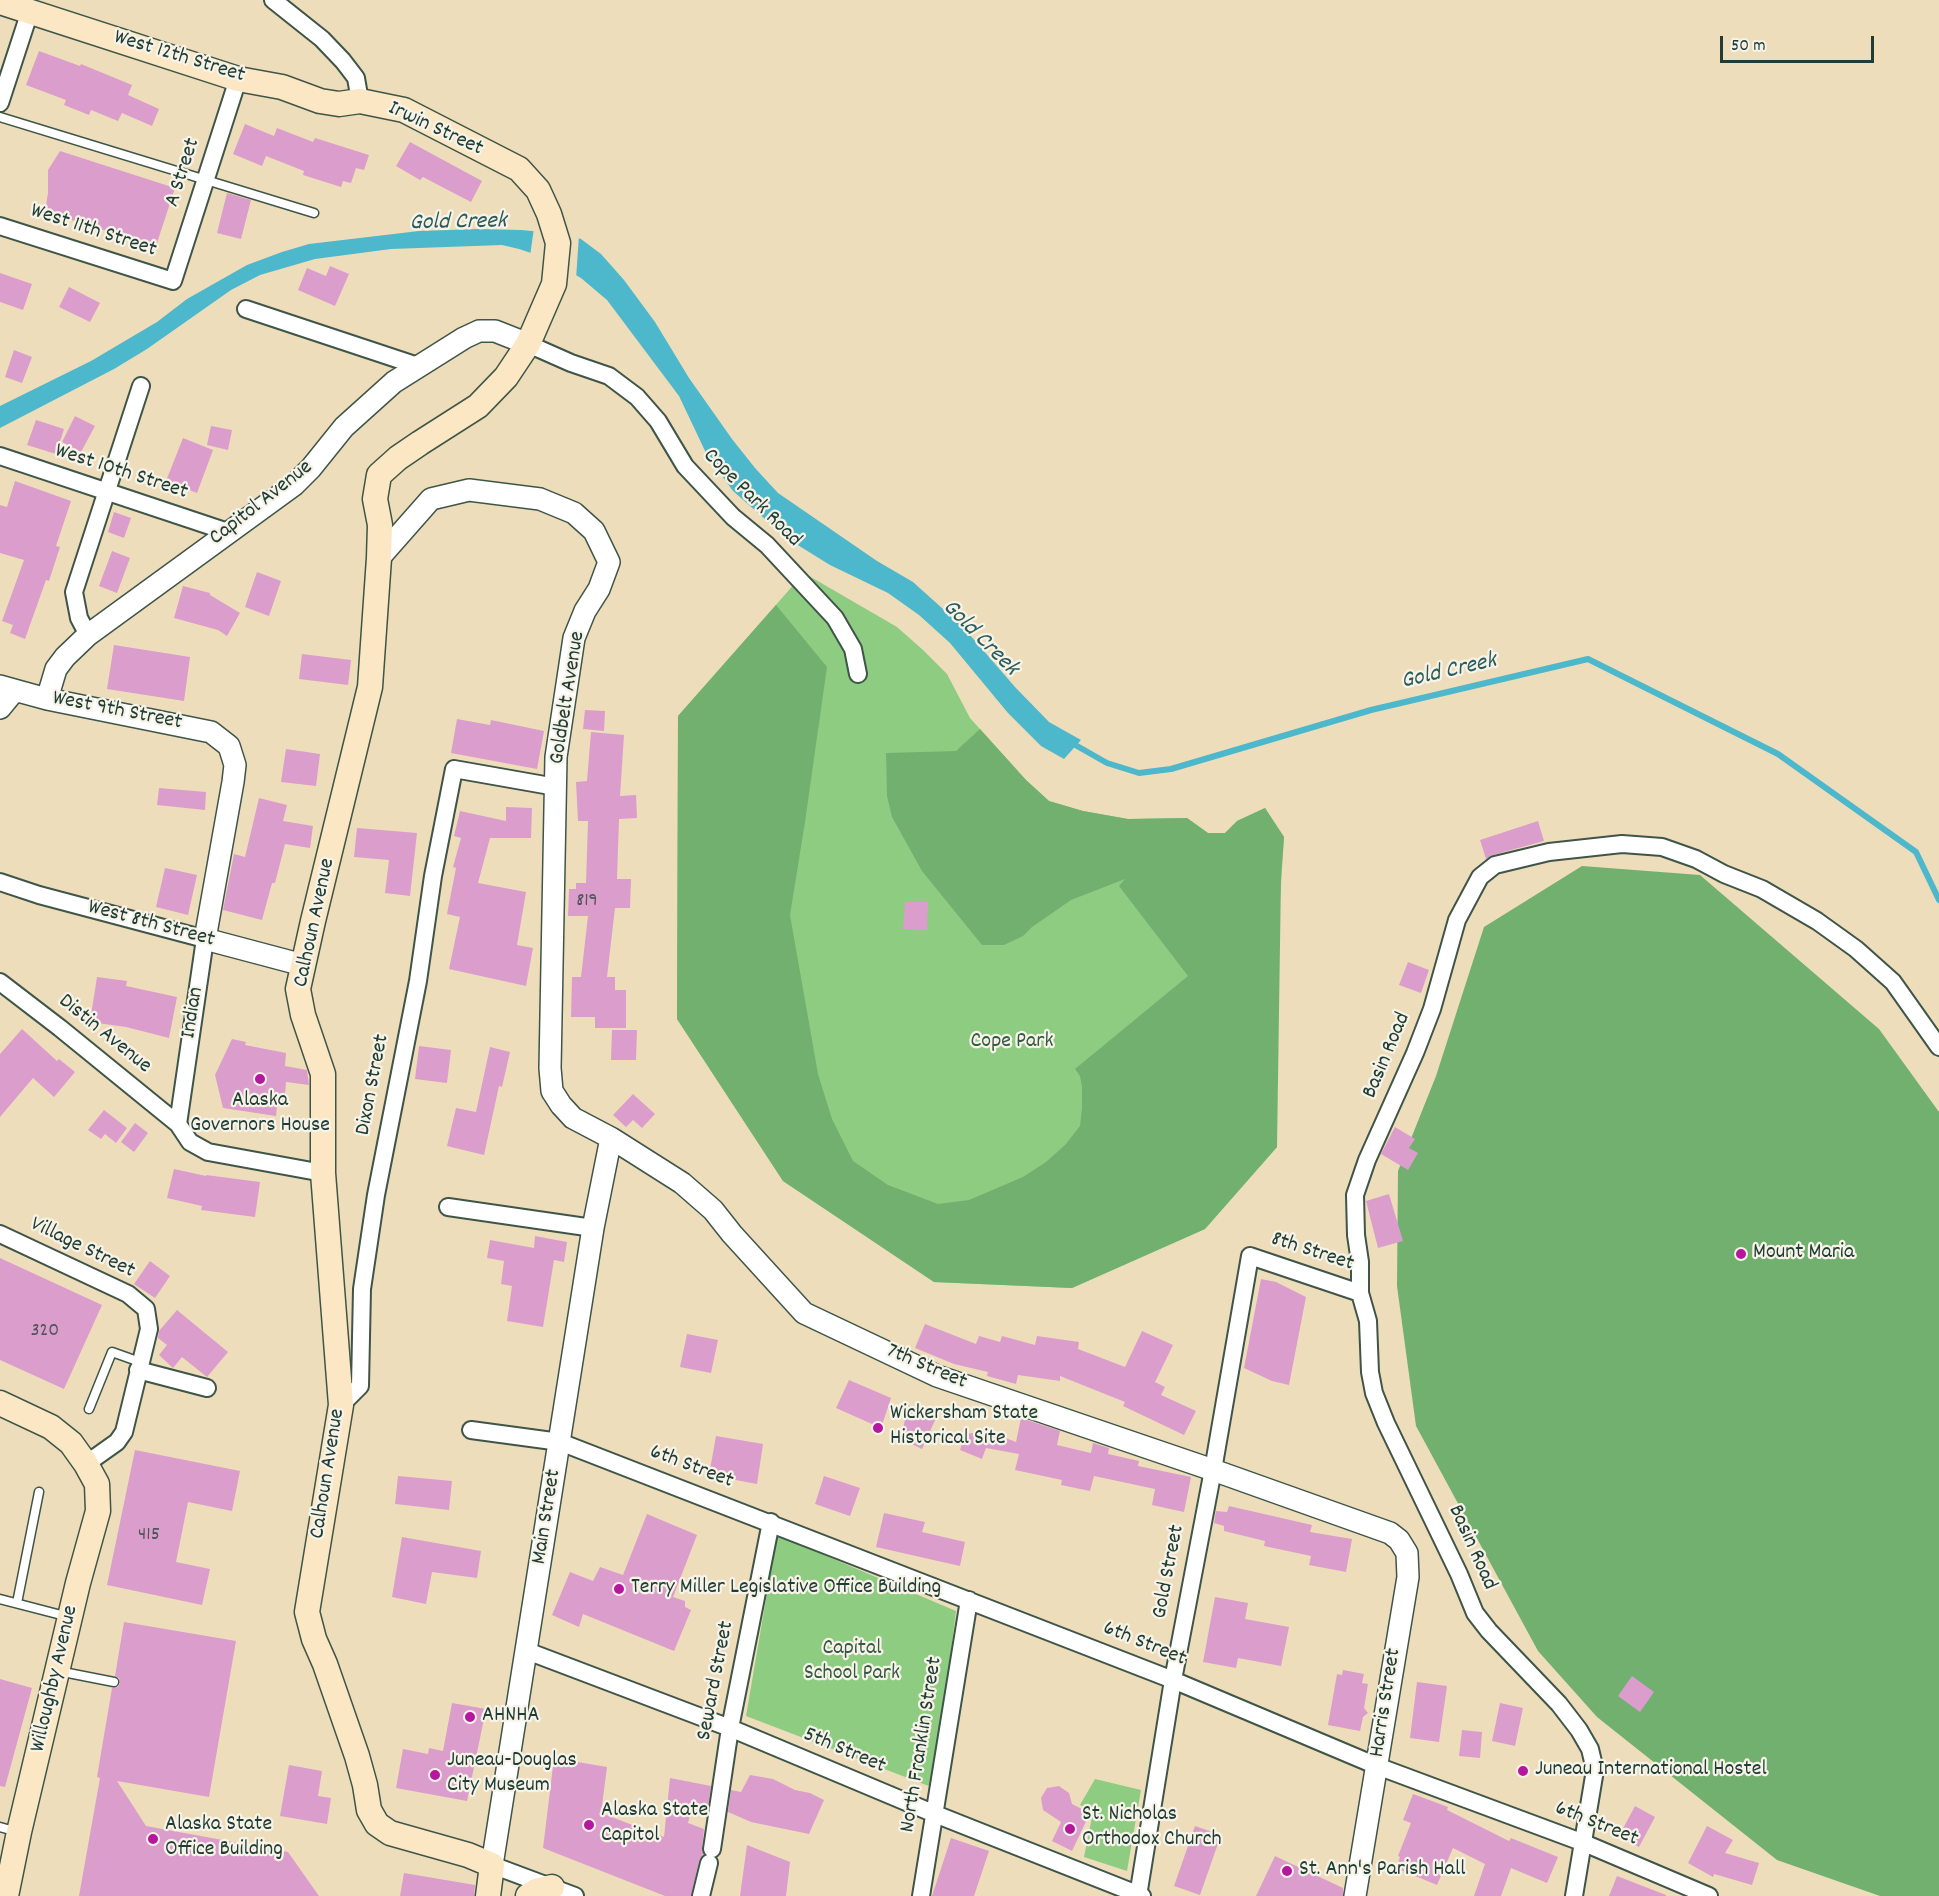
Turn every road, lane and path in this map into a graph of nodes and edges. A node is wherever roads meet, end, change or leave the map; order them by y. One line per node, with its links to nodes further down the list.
1 (273, 0): 5 (street, Irwin Street)
2 (0, 2): 3 (main road, West 12th Street)
3 (30, 11): 4 (main road, West 12th Street); 6 (street)
4 (238, 80): 5 (main road, West 12th Street); 8 (street, A Street)
5 (360, 101): 10 (main road, Irwin Street)
6 (0, 103)
7 (0, 117): 8 (lane)
8 (206, 179): 9 (lane); 12 (street, A Street)
9 (314, 213)
10 (549, 214): 14 (main road, Calhoun Avenue)
11 (0, 226): 12 (street, West 11th Street)
12 (173, 281)
13 (246, 309): 15 (street)
14 (528, 344): 15 (street, Capitol Avenue); 20 (main road, Calhoun Avenue); 22 (street, Cope Park Road)
15 (418, 366): 19 (street, Capitol Avenue)
16 (141, 386): 18 (street)
17 (0, 456): 18 (street, West 10th Street)
18 (108, 492): 19 (street, West 10th Street); 21 (street)
19 (228, 532): 21 (street, Capitol Avenue)
20 (379, 558): 27 (street, Goldbelt Avenue); 30 (main road, Calhoun Avenue)
21 (88, 636): 24 (street, Capitol Avenue)
22 (858, 674)
23 (7, 688): 24 (street, West 9th Street); 25 (street)
24 (47, 699): 26 (street, West 9th Street)
25 (0, 708)
26 (229, 746): 29 (street, Indian)
27 (556, 787): 33 (street, Goldbelt Avenue); 45 (street, Dixon Street)
28 (0, 882): 29 (street, West 8th Street)
29 (206, 939): 30 (street, West 8th Street); 34 (street, Indian)
30 (303, 965): 36 (main road, Calhoun Avenue)
31 (0, 982): 34 (street, Distin Avenue)
32 (1939, 1047): 41 (street, Basin Road)
33 (552, 1091): 35 (street, 7th Street)
34 (177, 1124): 36 (street)
35 (611, 1138): 38 (street, Main Street); 50 (street, 7th Street)
36 (323, 1173): 45 (main road, Calhoun Avenue)
37 (448, 1207): 38 (street)
38 (593, 1228): 48 (street, Main Street)
39 (0, 1234): 42 (street, Village Street)
40 (1250, 1256): 41 (street, 8th Street); 50 (street, Gold Street)
41 (1360, 1293): 66 (street, Basin Road)
42 (139, 1366): 43 (street); 46 (lane); 49 (street, Village Street)
43 (207, 1388)
44 (0, 1403): 49 (main road, Willoughby Avenue)
45 (341, 1405): 67 (main road, Calhoun Avenue)
46 (89, 1409)
47 (471, 1430): 48 (street, 6th Street)
48 (560, 1442): 52 (street, 6th Street); 58 (street, Main Street)
49 (86, 1464): 57 (main road, Willoughby Avenue)
50 (1213, 1470): 53 (street, 7th Street); 60 (street, Gold Street)
51 (39, 1492): 56 (lane)
52 (771, 1522): 55 (street, 6th Street); 62 (street, Seward Street)
53 (1373, 1527): 63 (street, Harris Street)
54 (0, 1599): 56 (lane)
55 (969, 1600): 60 (street, 6th Street); 64 (street, North Franklin Street)
56 (17, 1604): 57 (lane)
57 (70, 1617): 59 (main road, Willoughby Avenue)
58 (527, 1651): 62 (street, 5th Street); 67 (street, Main Street)
59 (58, 1671): 61 (lane); 65 (main road, Willoughby Avenue)
60 (1173, 1680): 63 (street, 6th Street); 75 (street, Gold Street)
61 (114, 1682)
62 (730, 1728): 64 (street, 5th Street); 73 (street, Seward Street)
63 (1377, 1766): 66 (street, 6th Street); 76 (street, Harris Street)
64 (935, 1814): 74 (street, North Franklin Street); 75 (street, 5th Street)
65 (9, 1830): 69 (main road, Willoughby Avenue)
66 (1584, 1843): 77 (street, Basin Road); 78 (street, 6th Street)
67 (492, 1865): 68 (street); 70 (main road, Main Street)
68 (552, 1887): 71 (main road); 72 (street)
69 (6, 1896)
70 (488, 1896)
71 (528, 1896)
72 (575, 1896)
73 (701, 1896)
74 (921, 1896)
75 (1140, 1896)
76 (1355, 1896)
77 (1574, 1896)
78 (1709, 1896)

